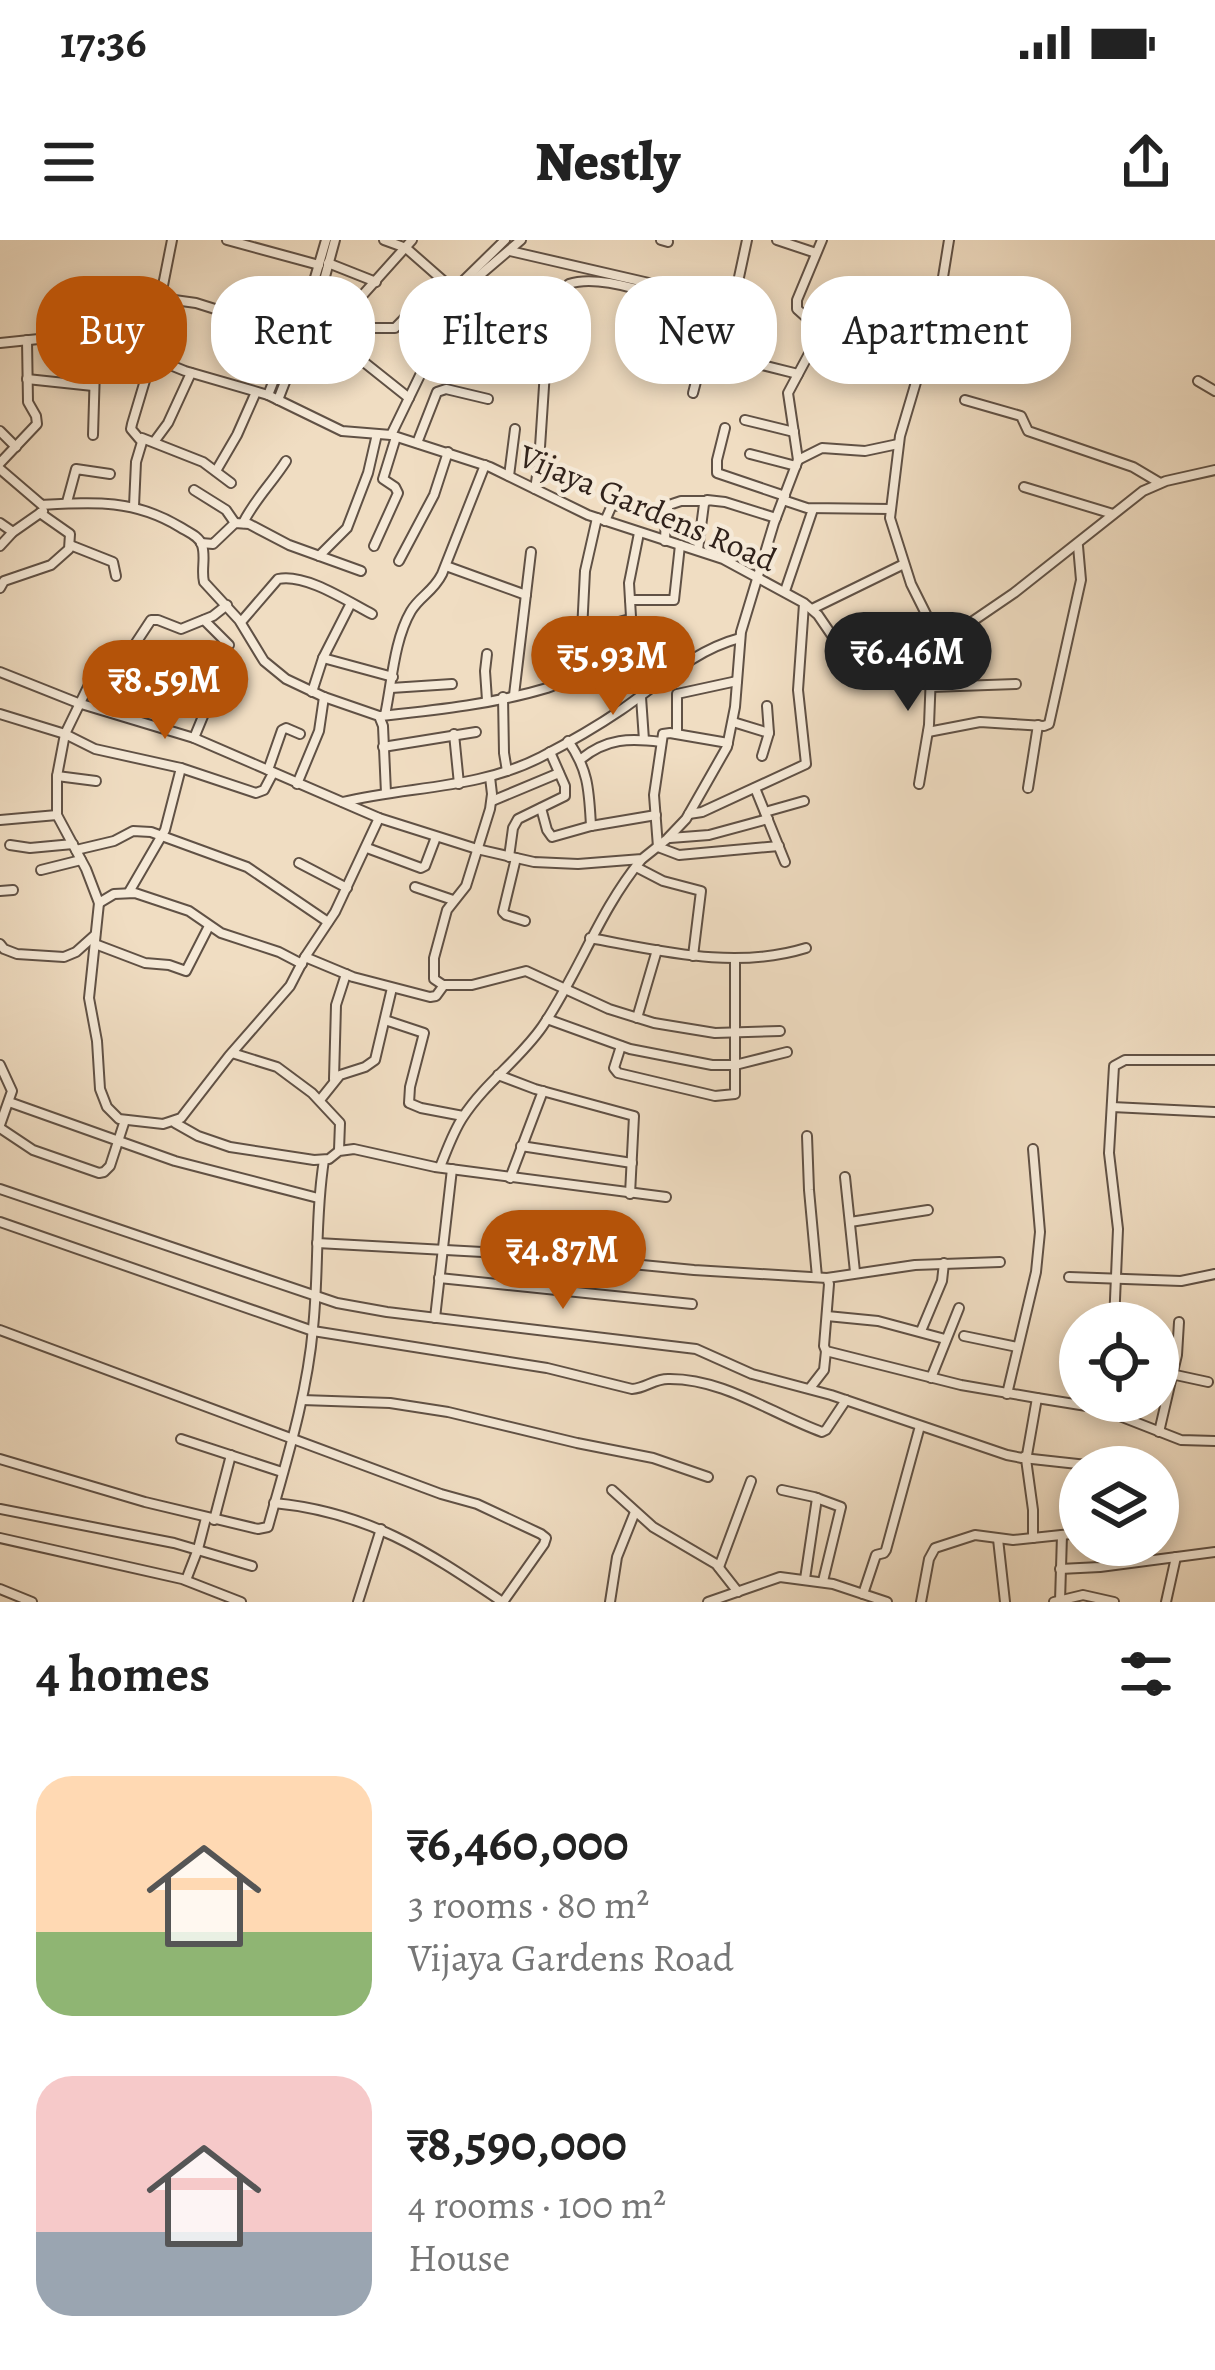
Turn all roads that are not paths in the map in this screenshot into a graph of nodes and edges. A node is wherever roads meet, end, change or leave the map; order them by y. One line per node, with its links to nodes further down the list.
1 (172, 240): 14 (street)
2 (226, 240): 13 (street)
3 (331, 240): 13 (street)
4 (384, 240): 10 (street)
5 (521, 240): 11 (street)
6 (747, 240): 20 (street)
7 (777, 240): 12 (street)
8 (822, 240): 12 (street)
9 (949, 240): 22 (street)
10 (409, 244): 16 (street); 23 (street)
11 (507, 245): 17 (street); 18 (street); 19 (street)
12 (816, 253): 21 (street)
13 (324, 264): 15 (street); 23 (street)
14 (165, 276)
15 (321, 276)
16 (438, 276)
17 (467, 276)
18 (477, 276)
19 (623, 276)
20 (739, 276)
21 (808, 276)
22 (943, 276)
23 (376, 282)
24 (615, 286): 76 (street)
25 (36, 339): 26 (street, Vijaya Gardens Road)
26 (27, 340): 27 (street, Vijaya Gardens Road); 34 (street)
27 (0, 343)
28 (777, 369): 33 (street)
29 (801, 369): 33 (street)
30 (187, 371): 32 (street, Vijaya Gardens Road)
31 (375, 371): 47 (street)
32 (191, 373): 44 (street, Vijaya Gardens Road); 59 (street)
33 (798, 374): 54 (street)
34 (27, 379): 42 (street); 62 (street)
35 (1198, 380): 43 (street)
36 (143, 384): 58 (street)
37 (277, 384): 46 (street)
38 (280, 384): 46 (street)
39 (416, 384): 47 (street)
40 (695, 384): 45 (street)
41 (914, 384): 61 (street)
42 (93, 386): 55 (street)
43 (1215, 391)
44 (256, 392): 46 (street, Vijaya Gardens Road); 70 (street)
45 (693, 393)
46 (273, 397): 56 (street, Vijaya Gardens Road)
47 (409, 398): 57 (street)
48 (488, 400): 60 (street)
49 (965, 400): 74 (street)
50 (745, 420): 54 (street)
51 (725, 428): 78 (street)
52 (515, 429): 72 (street)
53 (0, 431): 62 (street)
54 (794, 432): 66 (street)
55 (93, 434)
56 (377, 434): 57 (street, Vijaya Gardens Road); 102 (street)
57 (394, 436): 60 (street, Vijaya Gardens Road); 99 (street)
58 (141, 438): 59 (street); 81 (street)
59 (154, 442): 70 (street)
60 (416, 443): 63 (street, Vijaya Gardens Road)
61 (898, 444): 66 (street); 84 (street)
62 (16, 447): 68 (street)
63 (448, 452): 67 (street, Vijaya Gardens Road); 103 (street)
64 (750, 454): 66 (street)
65 (286, 461): 90 (street)
66 (797, 463): 78 (street)
67 (485, 465): 72 (street, Vijaya Gardens Road); 105 (street)
68 (0, 466): 85 (street)
69 (1215, 470): 74 (street, Vijaya Gardens Road)
70 (216, 471): 73 (street)
71 (110, 474): 80 (street)
72 (509, 476): 76 (street, Vijaya Gardens Road)
73 (231, 483)
74 (1160, 483): 86 (street, Vijaya Gardens Road)
75 (1024, 487): 86 (street)
76 (535, 489): 88 (street, Vijaya Gardens Road)
77 (194, 490): 90 (street)
78 (784, 498): 82 (street); 87 (street)
79 (705, 501): 87 (street); 93 (street); 100 (street)
80 (67, 502): 81 (street); 85 (street)
81 (134, 506): 94 (street)
82 (813, 508): 84 (street); 110 (street)
83 (643, 509): 88 (street)
84 (890, 509): 104 (street)
85 (44, 510): 91 (street); 96 (street)
86 (1113, 514): 97 (street, Vijaya Gardens Road)
87 (776, 518): 108 (street)
88 (601, 520): 92 (street, Vijaya Gardens Road); 120 (street)
89 (0, 523): 91 (street)
90 (239, 523): 94 (street); 102 (street)
91 (13, 532): 98 (street)
92 (639, 532): 93 (street, Vijaya Gardens Road); 112 (street)
93 (665, 541): 95 (street, Vijaya Gardens Road)
94 (202, 543): 114 (street)
95 (680, 544): 100 (street, Vijaya Gardens Road); 112 (street)
96 (70, 545): 107 (street); 109 (street)
97 (1077, 545): 123 (street, Vijaya Gardens Road); 146 (street)
98 (0, 546)
99 (374, 546)
100 (698, 550): 108 (street, Vijaya Gardens Road)
101 (531, 552): 111 (street)
102 (319, 556): 106 (street)
103 (399, 561)
104 (904, 564): 115 (street); 123 (street)
105 (446, 566): 111 (street); 132 (street)
106 (361, 571)
107 (116, 576)
108 (758, 577): 110 (street, Vijaya Gardens Road); 121 (street)
109 (0, 588)
110 (784, 591): 115 (street, Vijaya Gardens Road)
111 (526, 595): 138 (street)
112 (630, 600): 117 (street)
113 (351, 603): 116 (street); 119 (street); 126 (street)
114 (227, 605): 118 (street); 119 (street)
115 (808, 606): 123 (street, Vijaya Gardens Road); 173 (street)
116 (372, 614)
117 (630, 619): 120 (street); 122 (street)
118 (203, 620): 124 (street); 141 (street)
119 (241, 622): 136 (street)
120 (582, 631): 130 (street)
121 (740, 638): 128 (street); 131 (street)
122 (635, 640): 128 (street); 130 (street)
123 (936, 644): 135 (street)
124 (229, 645)
125 (487, 654): 140 (street)
126 (323, 658): 132 (street); 136 (street)
127 (230, 667): 154 (street)
128 (675, 670): 137 (street)
129 (0, 672): 141 (street)
130 (571, 677): 138 (street)
131 (737, 681): 145 (street); 153 (street)
132 (392, 682): 133 (street); 144 (street)
133 (452, 684)
134 (1016, 684): 135 (street)
135 (931, 687): 148 (street)
136 (311, 692): 139 (street)
137 (641, 695): 155 (street); 156 (street)
138 (508, 696): 140 (street); 164 (street)
139 (324, 697): 144 (street); 170 (street)
140 (487, 700): 144 (street)
141 (78, 703): 150 (street); 154 (street)
142 (767, 706): 149 (street)
143 (0, 714): 150 (street)
144 (382, 716): 159 (street)
145 (733, 722): 149 (street); 158 (street)
146 (1038, 725): 148 (street); 174 (street)
147 (476, 732): 152 (street)
148 (928, 732): 172 (street)
149 (769, 733): 161 (street)
150 (65, 734): 163 (street); 167 (street)
151 (300, 734): 165 (street)
152 (454, 734): 159 (street); 171 (street)
153 (677, 734): 157 (street); 158 (street)
154 (194, 738): 165 (street)
155 (644, 740): 157 (street); 162 (street)
156 (568, 742): 160 (street); 162 (street)
157 (661, 742): 182 (street)
158 (728, 743): 180 (street)
159 (383, 746): 175 (street)
160 (550, 752): 164 (street); 166 (street)
161 (763, 756)
162 (581, 759): 186 (street)
163 (181, 768): 165 (street); 187 (street)
164 (507, 771): 168 (street)
165 (270, 772): 170 (street)
166 (560, 772): 176 (street); 179 (street)
167 (56, 776): 169 (street); 181 (street)
168 (490, 777): 171 (street); 176 (street)
169 (96, 781)
170 (298, 784): 178 (street)
171 (459, 784): 175 (street)
172 (919, 784)
173 (754, 788): 180 (street); 183 (street)
174 (1028, 788)
175 (386, 793): 178 (street)
176 (492, 801): 195 (street)
177 (804, 801): 183 (street)
178 (343, 802): 184 (street)
179 (541, 808): 186 (street); 196 (street)
180 (689, 814): 189 (street)
181 (57, 815): 185 (street); 192 (street)
182 (656, 815): 186 (street); 193 (street)
183 (767, 816): 189 (street); 191 (street)
184 (380, 818): 188 (street); 194 (street)
185 (0, 820)
186 (592, 826)
187 (162, 837): 192 (street); 206 (street); 209 (street)
188 (436, 837): 194 (street); 195 (street)
189 (669, 838): 193 (street)
190 (10, 844): 192 (street)
191 (779, 846): 193 (street); 198 (street)
192 (74, 847): 197 (street)
193 (658, 847): 200 (street)
194 (368, 848): 203 (street)
195 (477, 849): 196 (street); 207 (street)
196 (513, 858): 200 (street); 210 (street)
197 (81, 860): 201 (street); 208 (street)
198 (785, 862)
199 (298, 863): 203 (street)
200 (639, 863): 212 (street); 217 (street)
201 (41, 870)
202 (415, 887): 207 (street)
203 (347, 888): 209 (street)
204 (14, 890): 205 (street)
205 (0, 891)
206 (129, 892): 208 (street); 211 (street)
207 (453, 900): 221 (street)
208 (99, 904): 213 (street)
209 (328, 922): 219 (street)
210 (525, 922)
211 (208, 926): 213 (street); 219 (street)
212 (590, 938): 216 (street); 223 (street)
213 (95, 939): 214 (street); 243 (street)
214 (0, 944)
215 (806, 948): 218 (street)
216 (657, 950): 217 (street); 225 (street)
217 (693, 956): 218 (street)
218 (735, 959): 228 (street)
219 (303, 960): 220 (street); 231 (street)
220 (346, 974): 222 (street); 236 (street)
221 (444, 986): 222 (street); 223 (street)
222 (392, 988): 226 (street)
223 (565, 990): 224 (street); 225 (street)
224 (548, 1018): 229 (street); 235 (street)
225 (637, 1018): 228 (street)
226 (385, 1020): 236 (street); 242 (street)
227 (780, 1031): 228 (street)
228 (733, 1034): 234 (street)
229 (621, 1046): 234 (street); 234 (street)
230 (787, 1052): 234 (street)
231 (232, 1053): 238 (street); 244 (street)
232 (1215, 1060): 240 (street)
233 (0, 1065): 239 (street)
234 (735, 1065)
235 (499, 1076): 237 (street); 242 (street)
236 (334, 1082): 238 (street)
237 (543, 1091): 248 (street); 252 (street)
238 (320, 1100): 250 (street)
239 (9, 1102): 245 (street); 247 (street)
240 (1112, 1107): 241 (street); 273 (street)
241 (1215, 1112)
242 (463, 1116): 253 (street)
243 (125, 1120): 244 (street); 247 (street)
244 (174, 1122): 251 (street)
245 (0, 1126): 247 (street)
246 (807, 1136): 272 (street)
247 (118, 1142): 260 (street)
248 (521, 1146): 252 (street); 256 (street)
249 (1034, 1149): 285 (street)
250 (338, 1151): 251 (street); 253 (street)
251 (323, 1160): 260 (street)
252 (632, 1163): 258 (street)
253 (440, 1167): 254 (street)
254 (452, 1169): 256 (street); 265 (street)
255 (845, 1177): 263 (street)
256 (510, 1178): 258 (street)
257 (0, 1189): 274 (street)
258 (630, 1194): 259 (street)
259 (666, 1197)
260 (318, 1198): 264 (street)
261 (928, 1210): 263 (street)
262 (0, 1222): 281 (street)
263 (850, 1222): 268 (street)
264 (317, 1244): 265 (street); 274 (street)
265 (442, 1250): 271 (street); 272 (street)
266 (1000, 1262): 267 (street)
267 (944, 1263): 268 (street); 282 (street)
268 (855, 1272): 272 (street)
269 (1215, 1274): 273 (street)
270 (1069, 1277): 273 (street)
271 (439, 1278): 276 (street); 279 (street)
272 (822, 1278): 278 (street)
273 (1117, 1278): 275 (street)
274 (316, 1296): 279 (street); 281 (street)
275 (1115, 1302)
276 (692, 1304)
277 (959, 1308): 284 (street)
278 (827, 1316): 282 (street); 286 (street)
279 (436, 1318): 290 (street)
280 (0, 1330): 300 (street)
281 (313, 1331): 293 (street); 294 (street)
282 (921, 1331): 284 (street)
283 (964, 1336): 285 (street)
284 (945, 1339): 288 (street)
285 (1017, 1347): 291 (street)
286 (826, 1351): 288 (street); 290 (street)
287 (1179, 1376): 289 (street)
288 (931, 1378): 291 (street)
289 (1208, 1382)
290 (808, 1389): 294 (street)
291 (1007, 1394): 292 (street)
292 (1037, 1398): 295 (street); 304 (street)
293 (302, 1400): 300 (street); 308 (street)
294 (846, 1400): 298 (street)
295 (1059, 1400)
296 (1140, 1422): 299 (street)
297 (1162, 1422): 299 (street)
298 (920, 1426): 304 (street); 337 (street)
299 (1160, 1432): 302 (street)
300 (292, 1437): 307 (street); 338 (street)
301 (181, 1438): 303 (street)
302 (1215, 1441)
303 (231, 1455): 307 (street); 316 (street)
304 (1024, 1458): 306 (street); 320 (street)
305 (0, 1459): 316 (street)
306 (1059, 1462)
307 (283, 1472): 313 (street)
308 (708, 1477)
309 (752, 1481): 329 (street)
310 (613, 1490): 315 (street)
311 (782, 1490): 312 (street)
312 (817, 1498): 331 (street); 333 (street)
313 (274, 1503): 316 (street); 317 (street)
314 (0, 1509): 322 (street)
315 (635, 1511): 329 (street); 343 (street)
316 (210, 1519): 322 (street)
317 (381, 1529): 338 (street); 342 (street)
318 (1059, 1535): 320 (street)
319 (0, 1538): 332 (street)
320 (1033, 1538): 321 (street)
321 (998, 1539): 347 (street); 348 (street)
322 (198, 1550): 325 (street); 332 (street)
323 (1215, 1552): 324 (street)
324 (1179, 1557)
325 (252, 1566)
326 (1060, 1566): 330 (street)
327 (1108, 1566): 330 (street)
328 (1174, 1566): 350 (street)
329 (718, 1568): 336 (street)
330 (1060, 1569): 339 (street)
331 (805, 1579): 333 (street); 336 (street)
332 (186, 1580): 341 (street)
333 (823, 1582): 334 (street)
334 (842, 1586): 337 (street); 345 (street)
335 (0, 1591): 340 (street)
336 (738, 1592): 344 (street)
337 (863, 1594): 346 (street)
338 (502, 1601)
339 (1057, 1601): 349 (street)
340 (32, 1602)
341 (241, 1602)
342 (358, 1602)
343 (610, 1602)
344 (708, 1602)
345 (840, 1602)
346 (887, 1602)
347 (921, 1602)
348 (1004, 1602)
349 (1114, 1602)
350 (1166, 1602)

